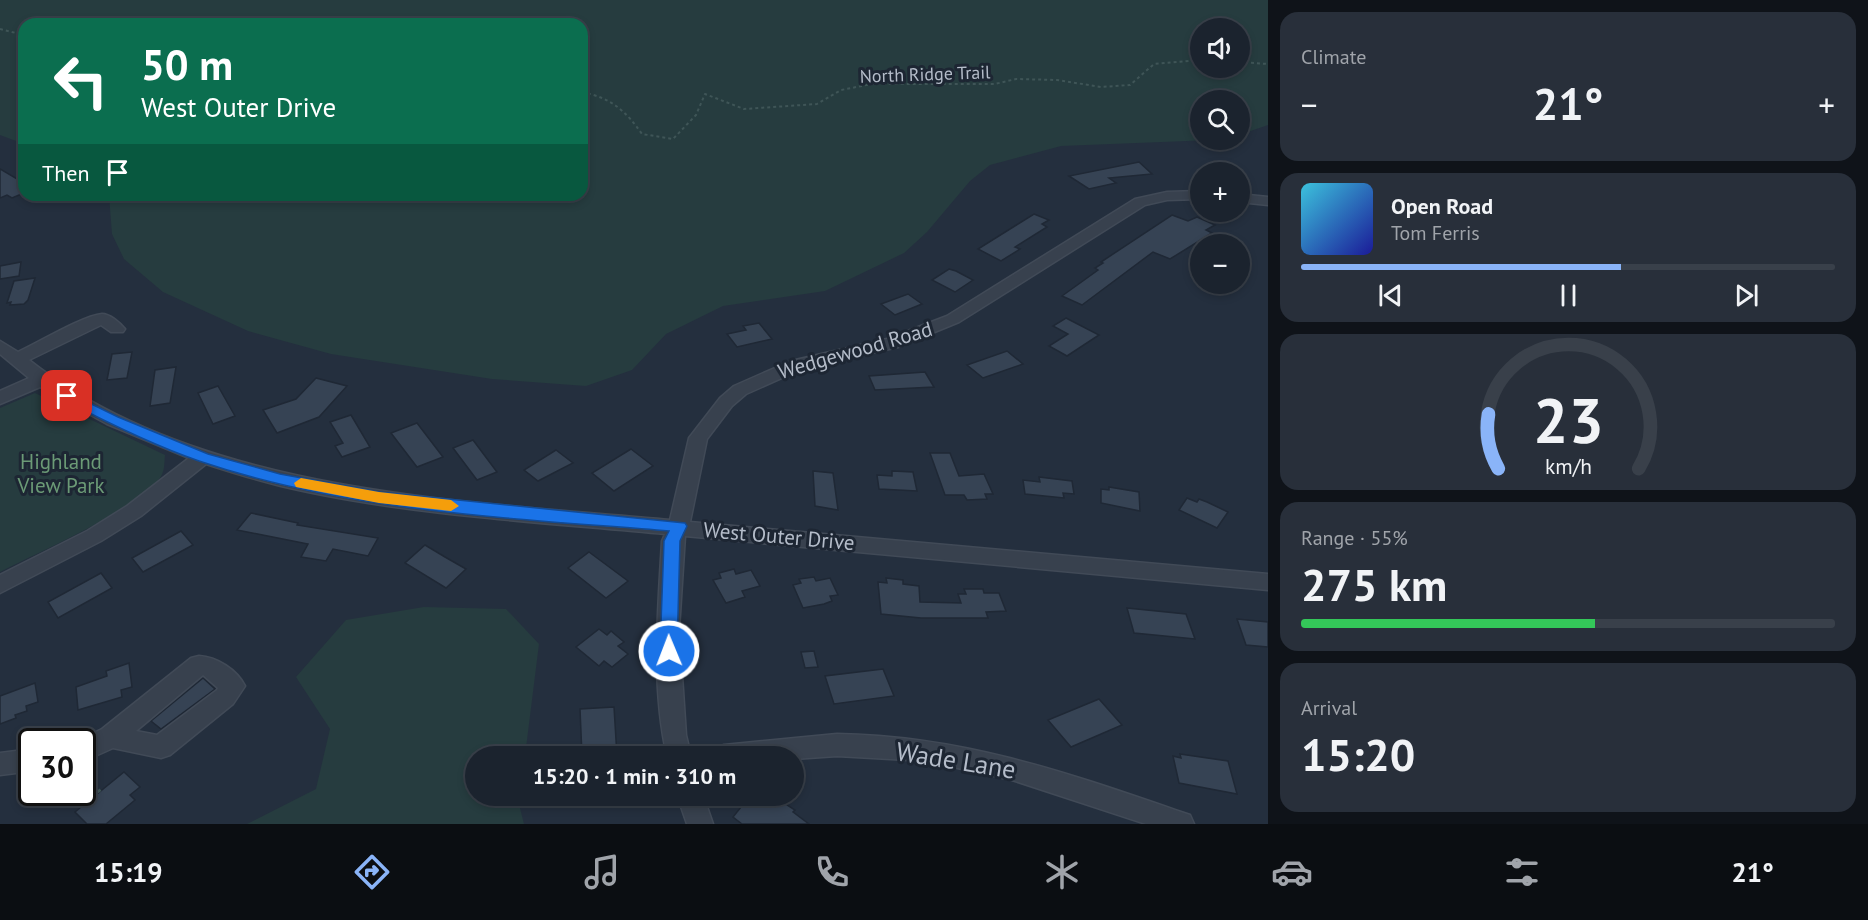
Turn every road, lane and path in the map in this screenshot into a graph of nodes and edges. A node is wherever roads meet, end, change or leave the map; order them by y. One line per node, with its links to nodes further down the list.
1 (0, 29): 2 (path)
2 (18, 34)
3 (1190, 61): 6 (path, North Ridge Trail)
4 (1250, 63): 5 (path)
5 (1268, 64)
6 (588, 93)
7 (1190, 195): 16 (street, Wedgewood Road)
8 (1250, 199): 9 (street)
9 (1268, 201)
10 (117, 329): 12 (street)
11 (0, 346): 12 (street, West Outer Drive)
12 (15, 360): 13 (street, West Outer Drive)
13 (40, 380): 14 (street); 15 (street, West Outer Drive)
14 (0, 398)
15 (203, 457): 16 (street, West Outer Drive); 18 (street)
16 (679, 526): 17 (street, West Outer Drive); 21 (street, Wedgewood Road)
17 (1268, 582)
18 (0, 585)
19 (111, 736): 19 (street); 20 (street)
20 (96, 744)
21 (677, 746)
22 (804, 748): 29 (street, Wade Lane)
23 (18, 762): 24 (street)
24 (0, 764)
25 (96, 788): 26 (path)
26 (100, 792)
27 (694, 806): 28 (street)
28 (700, 824)
29 (1180, 824)

